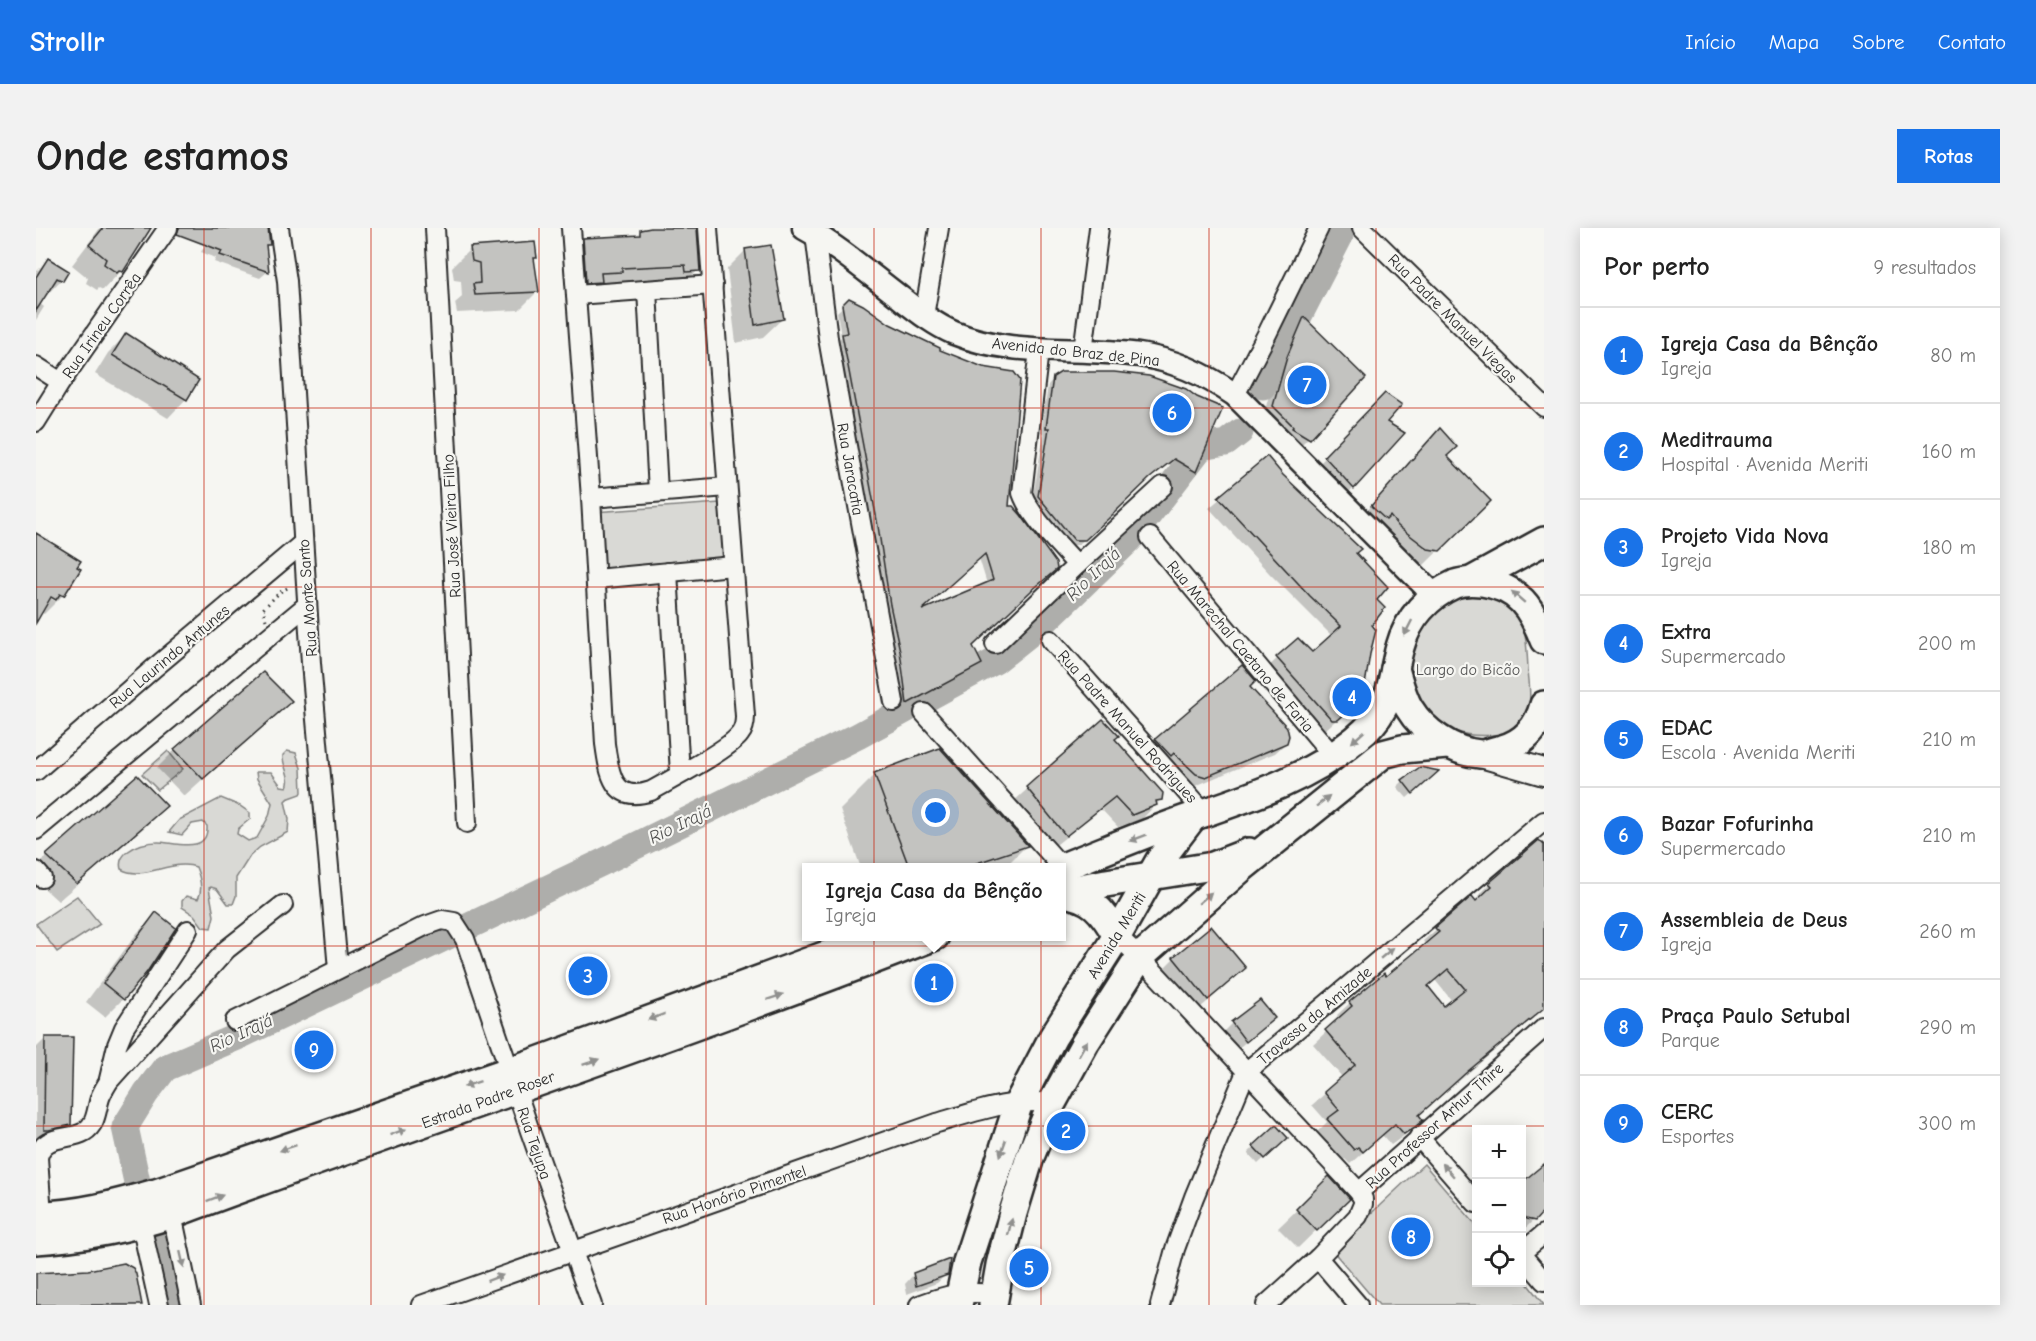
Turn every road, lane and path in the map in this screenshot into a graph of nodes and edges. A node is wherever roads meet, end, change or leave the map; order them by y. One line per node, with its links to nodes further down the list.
1 (168, 228): 18 (street, Rua Irineu Corrêa)
2 (279, 228): 28 (street, Rua Monte Santo)
3 (435, 228): 51 (street, Rua José Vieira Filho)
4 (571, 228): 13 (street)
5 (708, 228): 11 (street)
6 (939, 228): 14 (street)
7 (1099, 228): 16 (street)
8 (1319, 228): 19 (street)
9 (1362, 228): 20 (street, Rua Padre Manuel Viegas)
10 (810, 231): 14 (street, Avenida do Braz de Pina); 40 (street, Rua Jaracatia)
11 (713, 285): 12 (street); 23 (street)
12 (647, 290): 13 (street); 24 (street)
13 (576, 295): 25 (street)
14 (924, 316): 15 (street, Avenida do Braz de Pina)
15 (1039, 350): 16 (street, Avenida do Braz de Pina); 29 (street)
16 (1083, 351): 19 (street, Avenida do Braz de Pina)
17 (36, 366): 18 (street)
18 (61, 382): 21 (street, Rua Irineu Corrêa)
19 (1235, 395): 34 (street, Avenida do Braz de Pina)
20 (1544, 407)
21 (36, 423)
22 (1163, 486): 29 (street)
23 (727, 487): 24 (street); 30 (street)
24 (658, 492): 25 (street)
25 (591, 498): 32 (street)
26 (1150, 537): 45 (street, Rua Marechal Caetano de Faria)
27 (1544, 541): 33 (main road)
28 (303, 543): 35 (street, Rua Monte Santo); 46 (street, Rua Laurindo Antunes)
29 (1077, 565): 38 (street)
30 (733, 566): 31 (street); 48 (street)
31 (668, 572): 32 (street); 48 (street)
32 (596, 579): 48 (street)
33 (1471, 581): 34 (main road); 37 (main road, one-way to 33)
34 (1434, 595): 39 (main road, one-way to 39)
35 (307, 605): 52 (street); 65 (street, Rua Monte Santo)
36 (1051, 640): 49 (street, Rua Padre Manuel Rodrigues)
37 (1544, 640)
38 (995, 644)
39 (1395, 669): 43 (main road); 45 (main road, one-way to 45)
40 (894, 702)
41 (1544, 705): 44 (main road)
42 (924, 713): 54 (street)
43 (1447, 745): 44 (main road); 53 (main road, Avenida Meriti, one-way to 43)
44 (1480, 754): 47 (main road)
45 (1333, 756): 49 (main road)
46 (36, 771)
47 (1544, 772)
48 (680, 774)
49 (1199, 815): 55 (main road, Avenida Meriti); 56 (main road, one-way to 56)
50 (1544, 821): 68 (street, Travessa da Amizade, one-way to 50)
51 (466, 823)
52 (36, 830)
53 (1277, 838): 55 (main road); 64 (main road, Avenida Meriti, one-way to 53)
54 (1047, 863)
55 (1151, 876): 57 (main road); 61 (main road, Avenida Meriti)
56 (1066, 878)
57 (1066, 880)
58 (1066, 885): 61 (main road)
59 (283, 905): 70 (street)
60 (188, 930): 70 (street)
61 (1117, 936): 64 (street); 71 (main road, Avenida Meriti)
62 (865, 941): 69 (main road, Estrada Padre Roser, one-way to 69)
63 (922, 941): 69 (main road, Estrada Padre Roser, one-way to 63)
64 (1140, 957): 68 (street); 72 (main road, Avenida Meriti, one-way to 64)
65 (338, 969): 66 (street, Rua Tejupa); 69 (street, Rua Tejupa)
66 (235, 1022)
67 (1544, 1028): 73 (street, Rua Professor Arhur Thire)
68 (1246, 1072): 75 (street); 93 (street, Travessa da Amizade)
69 (513, 1080): 77 (main road, Estrada Padre Roser, one-way to 69); 78 (main road, Estrada Padre Roser, one-way to 78); 81 (street, Rua Tejupa)
70 (109, 1081): 74 (street)
71 (1019, 1102): 72 (street, Rua Honório Pimentel); 81 (street, Rua Honório Pimentel); 86 (main road, Avenida Meriti, one-way to 86)
72 (1052, 1103): 87 (main road, Avenida Meriti, one-way to 72)
73 (1419, 1137): 75 (street, Rua Professor Arhur Thire); 76 (street, one-way to 73)
74 (37, 1158): 78 (street)
75 (1359, 1192): 83 (street, Rua Professor Arhur Thire)
76 (1472, 1198)
77 (172, 1214): 79 (main road, Estrada Padre Roser); 89 (street, one-way to 89)
78 (38, 1223): 79 (main road, Estrada Padre Roser)
79 (141, 1224): 88 (street)
80 (1544, 1234): 82 (street)
81 (573, 1250): 90 (street, Rua Honório Pimentel, one-way to 81); 91 (street, Rua Tejupa)
82 (1526, 1250)
83 (1318, 1258): 94 (street, Rua Professor Arhur Thire); 95 (street)
84 (1526, 1260): 85 (street)
85 (1544, 1281)
86 (959, 1299): 87 (street); 92 (street)
87 (994, 1300)
88 (159, 1305)
89 (191, 1305)
90 (421, 1305)
91 (592, 1305)
92 (919, 1305)
93 (1160, 1305)
94 (1266, 1305)
95 (1358, 1305)

